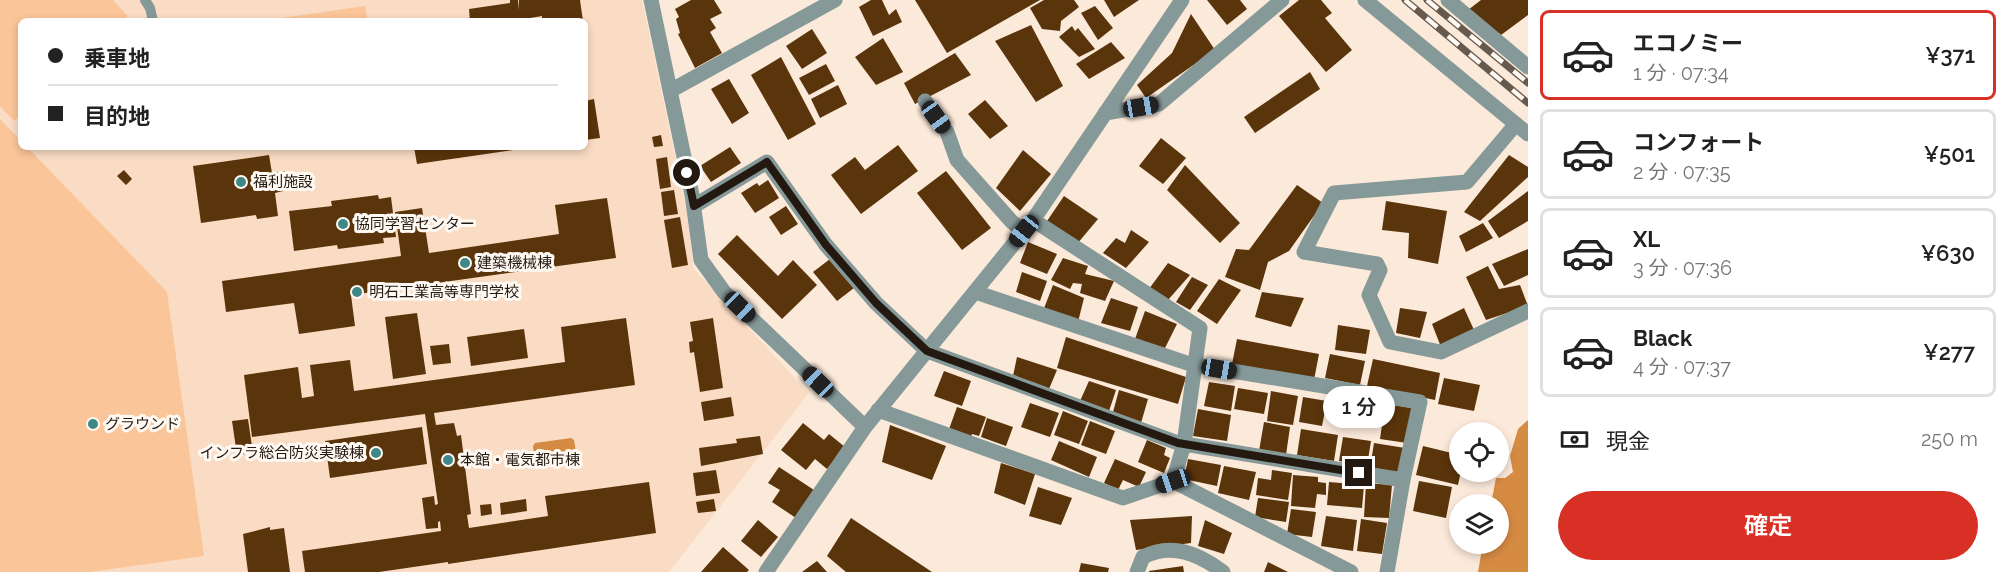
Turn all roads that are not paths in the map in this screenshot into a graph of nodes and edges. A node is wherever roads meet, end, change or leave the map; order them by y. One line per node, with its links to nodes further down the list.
1 (145, 0): 8 (lane)
2 (651, 0): 10 (street)
3 (835, 0): 10 (street)
4 (1182, 0): 12 (street)
5 (1282, 0): 12 (street)
6 (1365, 0): 13 (street)
7 (1448, 0): 9 (street)
8 (152, 18)
9 (1528, 67)
10 (670, 91): 15 (street)
11 (924, 101): 16 (street)
12 (1105, 113): 16 (street)
13 (1516, 124): 14 (street); 18 (street)
14 (1528, 134)
15 (694, 206): 19 (street); 22 (street)
16 (1029, 226): 17 (street); 20 (street)
17 (975, 292): 19 (street); 20 (street)
18 (1528, 311)
19 (927, 351): 21 (street); 23 (street)
20 (1196, 365): 23 (street); 24 (street)
21 (878, 410): 22 (street); 25 (street)
22 (865, 427): 26 (street)
23 (1184, 444): 24 (street); 25 (street)
24 (1403, 480): 30 (street)
25 (1173, 481): 29 (street)
26 (766, 572)
27 (1137, 572): 28 (street)
28 (1224, 572)
29 (1351, 572)
30 (1387, 572)

